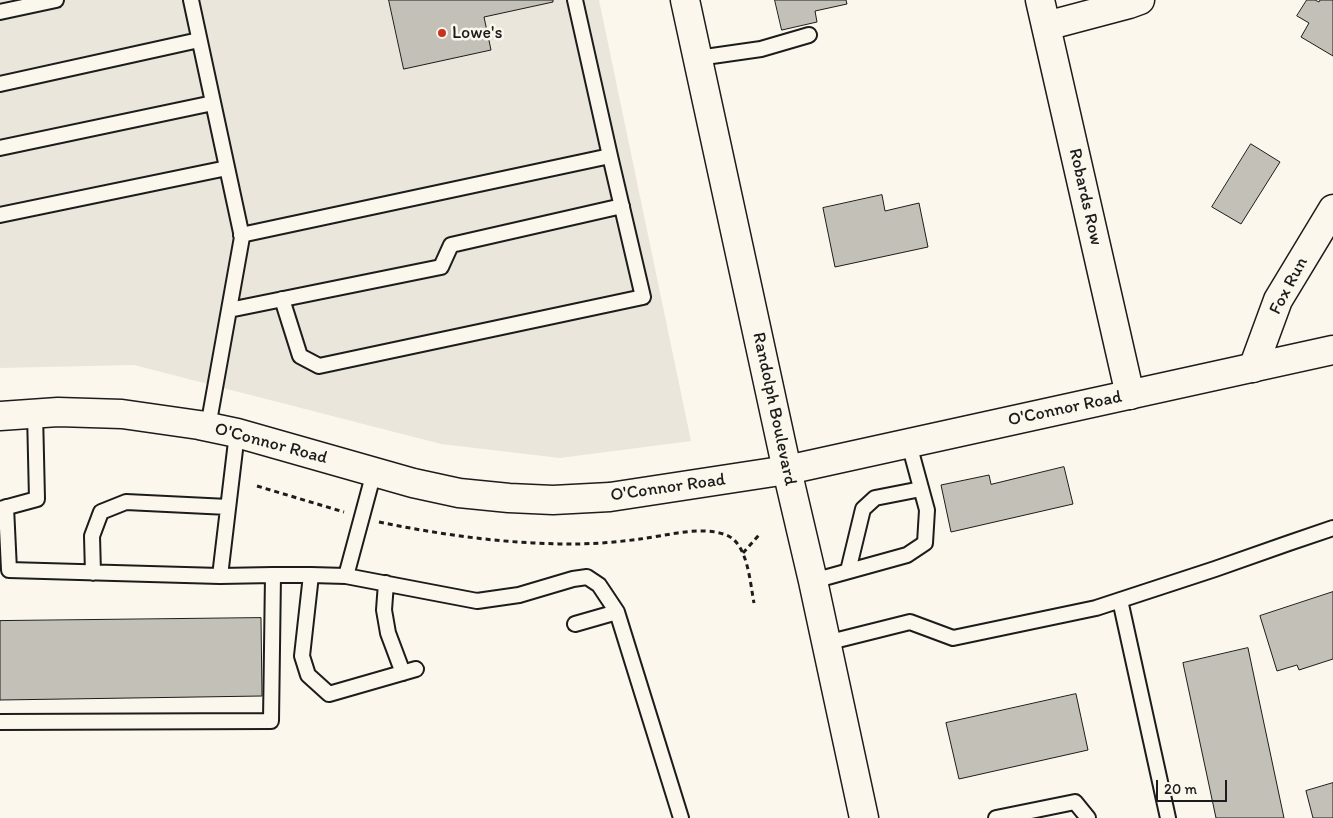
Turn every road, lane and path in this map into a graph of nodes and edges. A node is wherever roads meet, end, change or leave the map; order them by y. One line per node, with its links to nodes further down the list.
1 (56, 0): 7 (lane)
2 (191, 0): 10 (lane)
3 (575, 0): 15 (lane)
4 (686, 0): 11 (main road, Randolph Boulevard)
5 (1040, 0): 8 (main road, Robards Row)
6 (1140, 0): 8 (main road)
7 (0, 12)
8 (1046, 26): 25 (main road, Robards Row)
9 (809, 35): 11 (lane)
10 (200, 40): 12 (lane); 13 (lane)
11 (698, 58): 31 (main road, Randolph Boulevard)
12 (0, 84)
13 (213, 103): 14 (lane); 16 (lane)
14 (0, 148)
15 (610, 156): 17 (lane); 20 (lane)
16 (227, 168): 19 (lane); 20 (lane)
17 (622, 206): 21 (lane); 21 (lane)
18 (1333, 209): 24 (main road, Fox Run)
19 (0, 215)
20 (241, 235): 22 (lane)
21 (282, 299): 22 (lane)
22 (229, 310): 28 (lane)
23 (1333, 350): 24 (main road, O'Connor Road)
24 (1253, 368): 25 (main road, O'Connor Road)
25 (1130, 395): 30 (main road, O'Connor Road)
26 (35, 413): 27 (main road, O'Connor Road); 28 (main road, O'Connor Road); 36 (lane)
27 (0, 416)
28 (208, 427): 29 (main road, O'Connor Road)
29 (237, 433): 32 (main road, O'Connor Road); 35 (lane)
30 (909, 444): 31 (main road, O'Connor Road); 34 (lane)
31 (787, 470): 32 (main road, O'Connor Road); 47 (main road, Randolph Boulevard)
32 (374, 472): 37 (lane)
33 (257, 486): 37 (path)
34 (921, 489): 41 (lane); 41 (lane)
35 (228, 507): 42 (lane); 45 (lane)
36 (3, 508): 42 (lane)
37 (362, 517): 40 (path); 46 (lane)
38 (1333, 528): 49 (lane)
39 (759, 535): 40 (path)
40 (742, 553): 50 (path)
41 (848, 571): 47 (lane)
42 (93, 573): 45 (lane)
43 (272, 575): 44 (lane); 45 (lane); 54 (lane)
44 (311, 575): 46 (lane); 48 (lane)
45 (220, 576)
46 (346, 576): 48 (lane)
47 (813, 581): 53 (main road, Randolph Boulevard)
48 (386, 583): 51 (lane)
49 (1120, 600): 53 (lane); 59 (lane)
50 (754, 603)
51 (617, 612): 52 (lane); 55 (lane)
52 (575, 624)
53 (826, 643): 56 (main road, Randolph Boulevard)
54 (0, 722)
55 (681, 818)
56 (864, 818)
57 (996, 818): 58 (lane)
58 (1088, 818)
59 (1168, 818)

